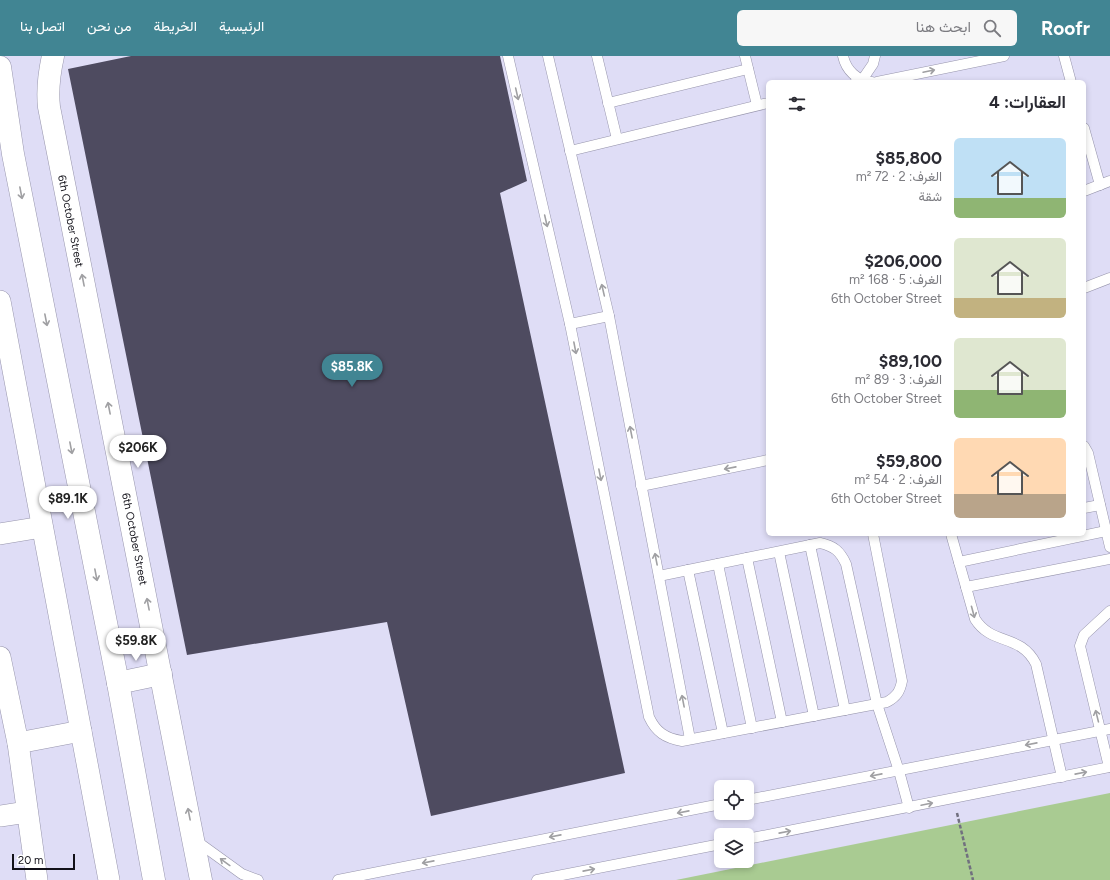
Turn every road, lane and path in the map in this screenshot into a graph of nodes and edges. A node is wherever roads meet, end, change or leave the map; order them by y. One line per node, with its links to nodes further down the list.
1 (53, 56): 56 (street, 6th October Street, one-way to 1)
2 (508, 56): 30 (lane, one-way to 30)
3 (548, 56): 21 (lane)
4 (745, 56): 11 (lane)
5 (843, 56): 12 (lane)
6 (875, 56): 13 (lane)
7 (1004, 56): 14 (lane, one-way to 7)
8 (1064, 56): 15 (lane)
9 (600, 57): 16 (lane)
10 (0, 67): 22 (street)
11 (748, 69): 16 (lane); 18 (lane)
12 (861, 80)
13 (863, 80)
14 (887, 80)
15 (1070, 80)
16 (608, 103): 20 (lane)
17 (766, 103): 18 (lane)
18 (757, 105): 20 (lane)
19 (1086, 135): 24 (lane)
20 (618, 139): 21 (lane)
21 (570, 151): 29 (lane, one-way to 21)
22 (6, 156): 57 (street, one-way to 57)
23 (1110, 181): 24 (lane)
24 (1100, 185): 25 (lane)
25 (1086, 190)
26 (1110, 278): 27 (lane)
27 (1086, 287)
28 (0, 301): 37 (street)
29 (609, 316): 30 (lane); 34 (lane, one-way to 29)
30 (570, 324): 66 (lane, one-way to 66)
31 (766, 460): 34 (lane, one-way to 34)
32 (1086, 460): 33 (lane)
33 (1089, 480): 35 (lane)
34 (641, 486): 52 (lane, one-way to 34)
35 (1100, 505): 36 (lane); 38 (lane)
36 (1086, 508)
37 (42, 526): 39 (street); 64 (street)
38 (1106, 531): 40 (lane); 45 (lane)
39 (0, 534)
40 (1086, 535)
41 (873, 536): 58 (lane)
42 (954, 536): 49 (lane)
43 (1082, 536): 49 (lane)
44 (810, 545): 46 (lane); 58 (lane); 59 (lane)
45 (1110, 547)
46 (779, 552): 47 (lane); 60 (lane)
47 (748, 558): 50 (lane); 61 (lane)
48 (1110, 558): 53 (lane)
49 (959, 562): 53 (lane)
50 (718, 564): 51 (lane); 62 (lane)
51 (688, 570): 52 (lane); 65 (lane)
52 (659, 576): 66 (lane, one-way to 52)
53 (966, 587): 67 (lane, one-way to 67)
54 (1110, 611): 63 (lane, one-way to 54)
55 (0, 657): 68 (street)
56 (161, 674): 57 (street); 79 (street, 6th October Street, one-way to 56)
57 (118, 683): 83 (street)
58 (877, 704): 59 (lane); 70 (lane)
59 (845, 710): 60 (lane)
60 (814, 716): 61 (lane)
61 (782, 722): 62 (lane)
62 (752, 728): 65 (lane)
63 (1105, 730): 67 (lane); 69 (lane)
64 (81, 731): 68 (street); 82 (street)
65 (722, 733): 66 (lane)
66 (690, 739)
67 (1053, 740): 70 (lane, one-way to 70); 71 (lane)
68 (18, 744): 76 (street)
69 (1110, 767): 71 (lane, one-way to 69)
70 (899, 771): 72 (lane, one-way to 72); 75 (lane)
71 (1062, 777): 73 (lane)
72 (754, 799)
73 (953, 799): 75 (lane, one-way to 73); 88 (path)
74 (714, 805): 86 (lane, one-way to 86)
75 (909, 808): 78 (lane, one-way to 75)
76 (27, 812): 77 (street); 81 (street)
77 (0, 816)
78 (754, 838)
79 (194, 839): 84 (street, 6th October Street); 85 (lane, one-way to 79)
80 (714, 845): 87 (lane, one-way to 80)
81 (37, 880)
82 (109, 880)
83 (154, 880)
84 (201, 880)
85 (258, 880)
86 (338, 880)
87 (537, 880)
88 (973, 880)

